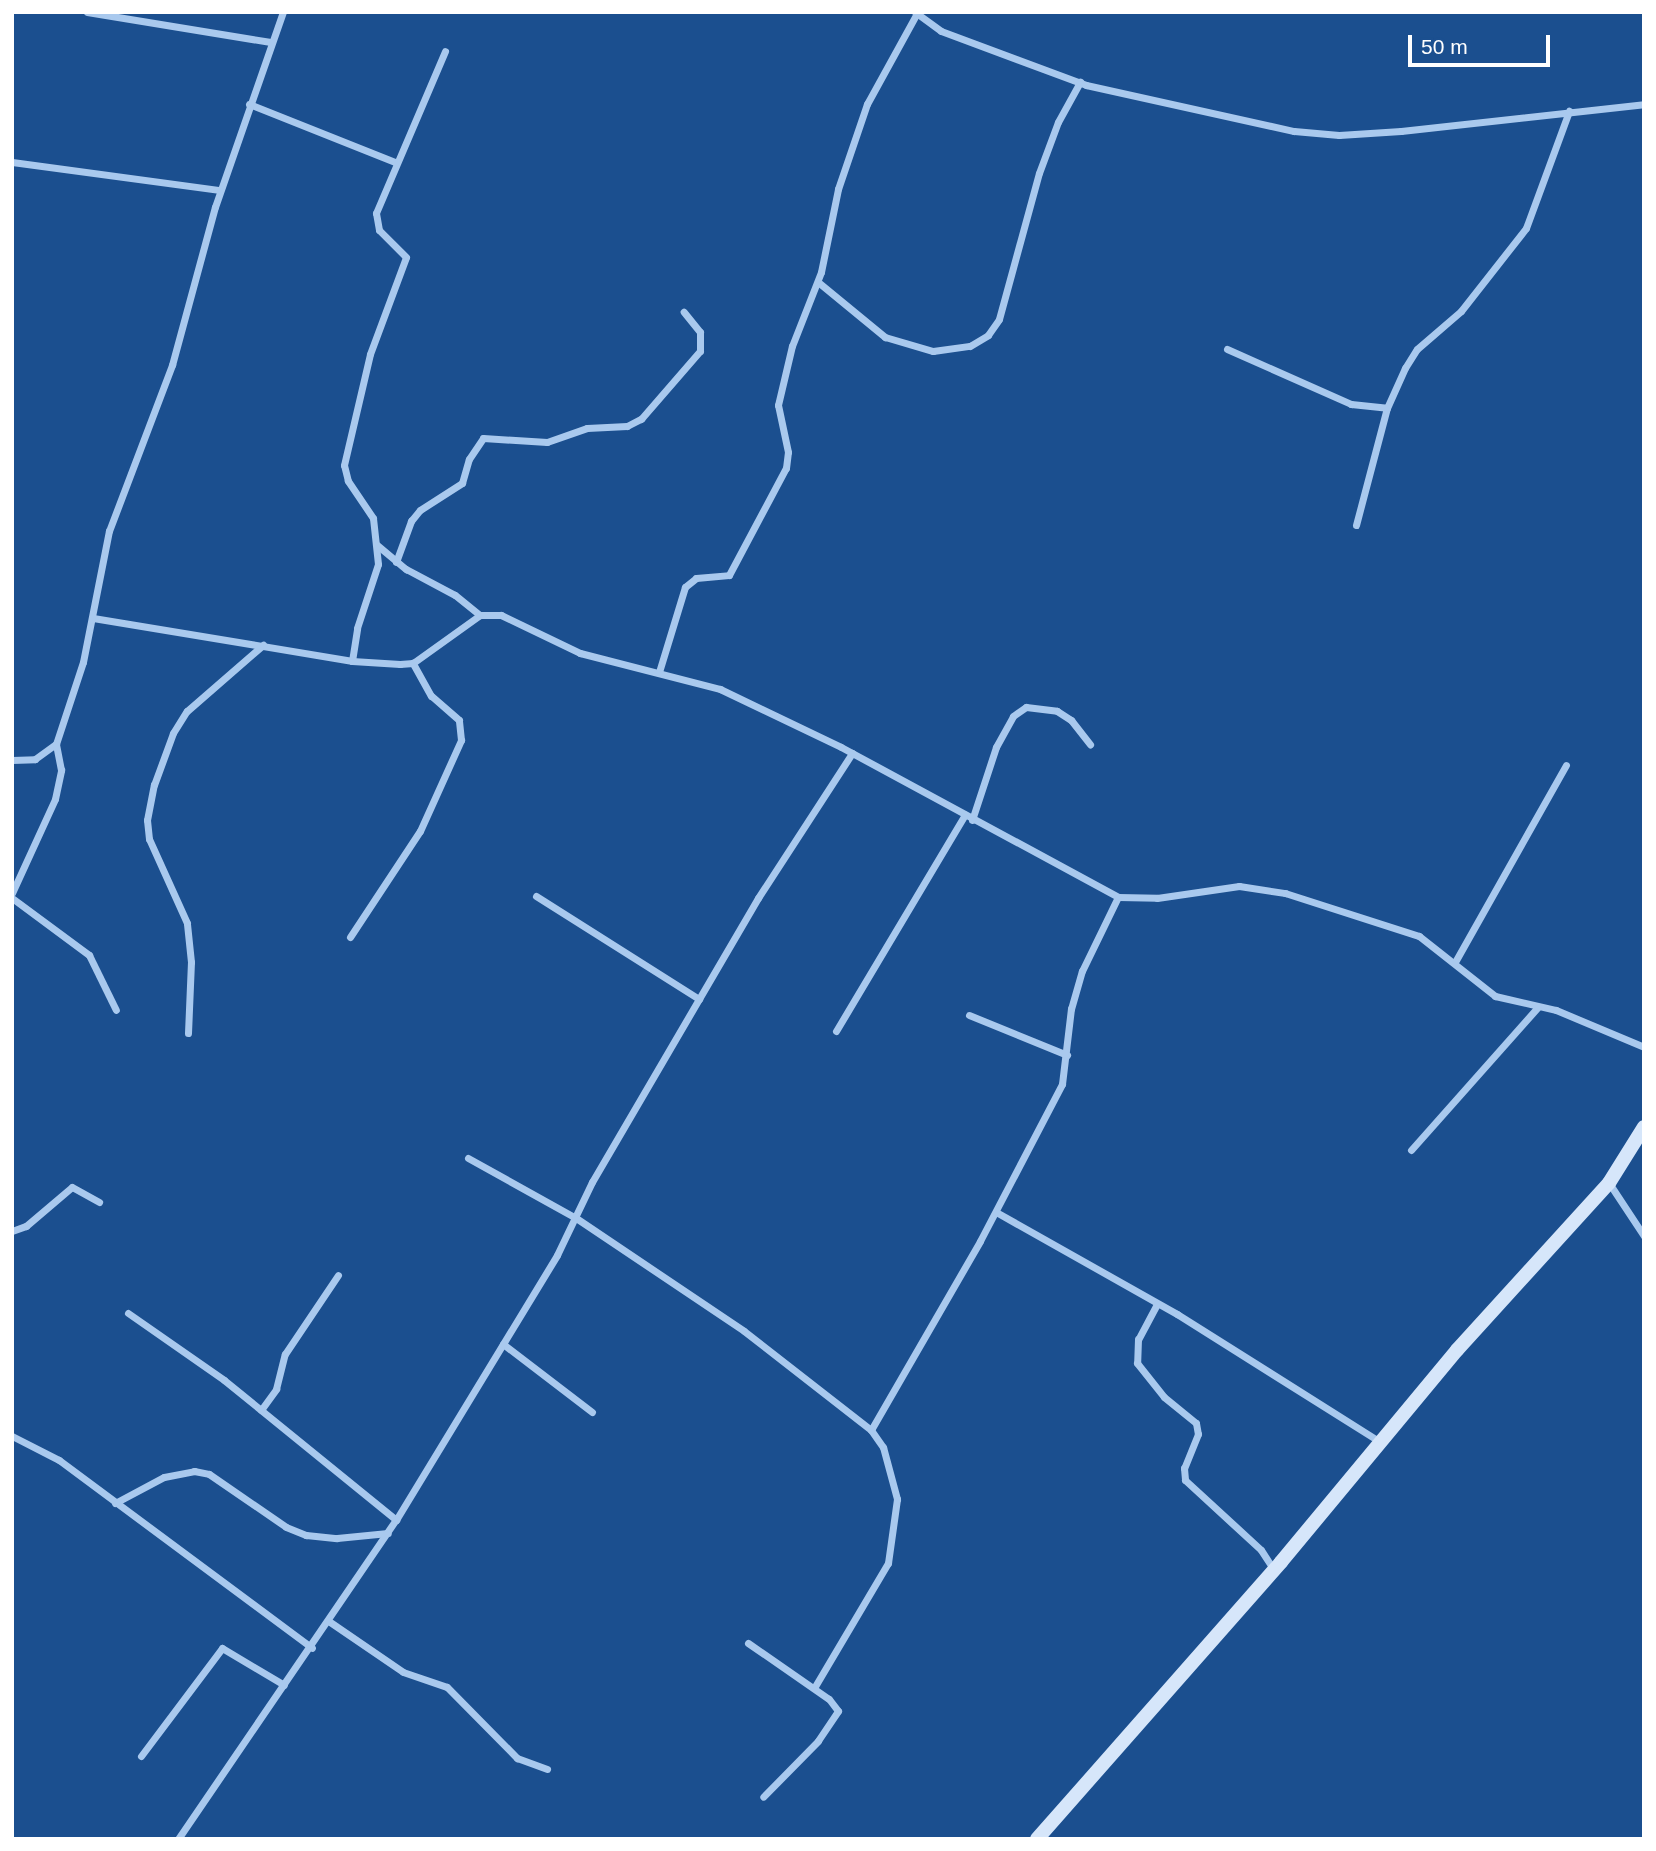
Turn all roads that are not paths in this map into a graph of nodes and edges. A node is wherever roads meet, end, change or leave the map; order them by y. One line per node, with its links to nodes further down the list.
1 (87, 12): 4 (street)
2 (283, 12): 4 (street)
3 (915, 13): 6 (street); 13 (street)
4 (271, 41): 7 (street)
5 (445, 51): 11 (street)
6 (1080, 82): 9 (street); 13 (street)
7 (249, 104): 11 (street); 12 (street)
8 (1644, 104): 9 (street)
9 (1569, 110): 16 (street)
10 (12, 162): 12 (street)
11 (395, 162): 18 (street)
12 (220, 190): 21 (street)
13 (818, 282): 25 (street)
14 (684, 312): 19 (street)
15 (1227, 349): 16 (street)
16 (1387, 408): 17 (street)
17 (1356, 525)
18 (377, 545): 19 (street); 23 (street)
19 (396, 562): 20 (street)
20 (480, 615): 24 (street); 25 (street)
21 (93, 618): 22 (street); 26 (street)
22 (263, 645): 23 (street); 42 (street)
23 (352, 661): 24 (street)
24 (413, 663): 35 (street)
25 (659, 672): 28 (street)
26 (56, 744): 29 (street); 32 (street)
27 (1090, 744): 31 (street)
28 (852, 753): 31 (street); 37 (street)
29 (12, 760)
30 (1566, 765): 36 (street)
31 (968, 818): 34 (street); 41 (street)
32 (12, 895): 39 (street)
33 (536, 896): 37 (street)
34 (1118, 897): 36 (street); 44 (street)
35 (350, 937)
36 (1455, 962): 38 (street)
37 (699, 999): 51 (street)
38 (1538, 1007): 43 (street); 46 (street)
39 (116, 1010)
40 (969, 1015): 44 (street)
41 (836, 1031)
42 (188, 1033)
43 (1644, 1047)
44 (1067, 1055): 50 (street)
45 (1644, 1127): 48 (main road)
46 (1411, 1150)
47 (468, 1158): 51 (street)
48 (1609, 1183): 53 (street); 62 (main road)
49 (99, 1202): 52 (street)
50 (996, 1212): 55 (street); 60 (street)
51 (576, 1218): 57 (street); 60 (street)
52 (12, 1231)
53 (1644, 1236)
54 (338, 1275): 58 (street)
55 (1157, 1304): 62 (street); 66 (street)
56 (128, 1313): 58 (street)
57 (503, 1344): 59 (street); 64 (street)
58 (261, 1410): 64 (street)
59 (592, 1412)
60 (871, 1430): 71 (street)
61 (12, 1436): 63 (street)
62 (1380, 1442): 66 (main road)
63 (115, 1503): 65 (street); 69 (street)
64 (396, 1520): 65 (street)
65 (388, 1533): 67 (street)
66 (1273, 1570): 76 (main road)
67 (330, 1622): 69 (street); 73 (street)
68 (748, 1643): 71 (street)
69 (312, 1648): 70 (street)
70 (284, 1685): 72 (street); 75 (street)
71 (814, 1688): 74 (street)
72 (141, 1756)
73 (547, 1769)
74 (763, 1797)
75 (178, 1839)
76 (1037, 1839)

